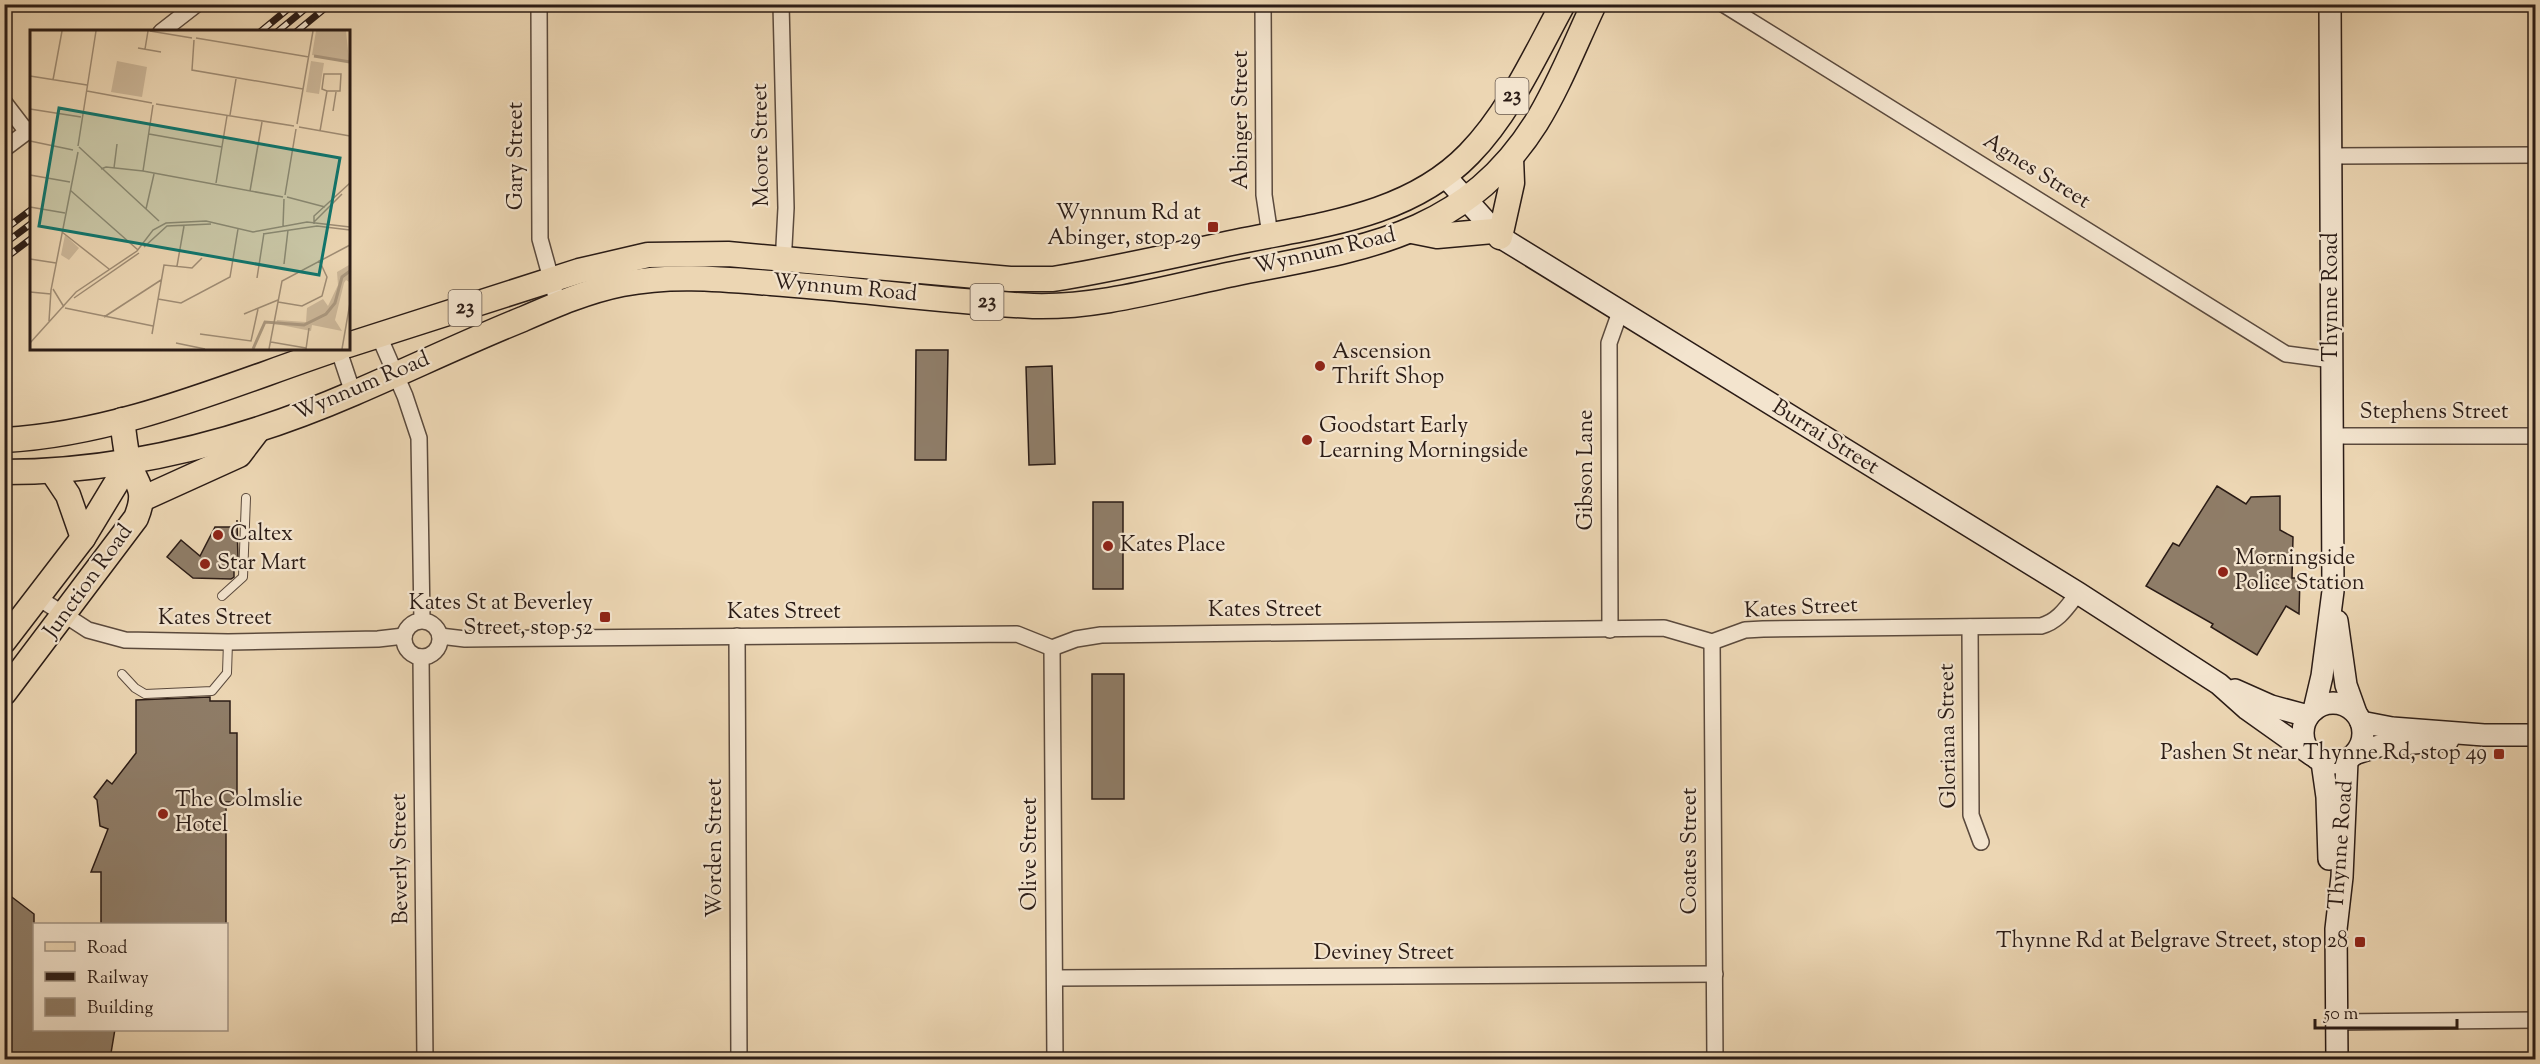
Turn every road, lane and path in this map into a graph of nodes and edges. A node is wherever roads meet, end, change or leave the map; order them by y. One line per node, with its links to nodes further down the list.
1 (197, 4): 9 (street)
2 (539, 4): 22 (street, Gary Street)
3 (781, 4): 21 (street, Moore Street)
4 (1263, 4): 20 (street, Abinger Street)
5 (1563, 4): 16 (main road, Wynnum Road / 23)
6 (1594, 4): 15 (main road, Wynnum Road / 23)
7 (1723, 4): 30 (street, Agnes Street)
8 (2330, 4): 14 (main road, Thynne Road)
9 (164, 30)
10 (4, 102): 11 (street)
11 (29, 130): 12 (street)
12 (4, 148)
13 (2535, 154): 14 (street)
14 (2332, 156): 30 (main road, Thynne Road)
15 (1511, 158): 17 (main road, Wynnum Road / 23); 19 (main road)
16 (1445, 176): 17 (main road, Burrai Street); 20 (main road, Wynnum Road / 23)
17 (1465, 200): 18 (main road, Wynnum Road / 23); 19 (main road, Burrai Street)
18 (1412, 231): 19 (main road); 23 (main road, Wynnum Road / 23)
19 (1497, 234): 25 (main road, Burrai Street)
20 (1270, 235): 21 (main road, Wynnum Road / 23)
21 (784, 258): 22 (main road, Wynnum Road / 23); 23 (street, Moore Street)
22 (551, 280): 24 (street, Gary Street); 26 (main road, Wynnum Road / 23)
23 (783, 284): 24 (main road, Wynnum Road / 23)
24 (558, 304): 31 (main road, Wynnum Road / 23)
25 (1620, 312): 45 (main road, Burrai Street); 51 (street, Gibson Lane)
26 (379, 336): 27 (main road, Wynnum Road / 23); 31 (street)
27 (350, 344)
28 (332, 350): 33 (main road, Wynnum Road)
29 (339, 350): 32 (street)
30 (2332, 360): 35 (main road, Thynne Road)
31 (395, 374): 32 (main road, Wynnum Road / 23); 49 (street)
32 (353, 393): 34 (main road, Wynnum Road / 23)
33 (122, 420): 37 (main road, Wynnum Road); 38 (main road, Junction Road)
34 (258, 430): 38 (main road, Wynnum Road / 23); 42 (main road)
35 (2333, 436): 36 (street, Stephens Street); 44 (main road, Thynne Road)
36 (2535, 436)
37 (4, 440)
38 (129, 462): 39 (main road, Wynnum Road / 23); 42 (main road, Junction Road); 43 (main road, Junction Road)
39 (52, 471): 40 (main road, Wynnum Road / 23); 43 (main road)
40 (4, 472)
41 (246, 498): 46 (lane)
42 (142, 499): 48 (main road, Junction Road)
43 (83, 538): 47 (main road, Junction Road)
44 (2333, 591): 63 (main road, Thynne Road); 64 (main road, Thynne Road)
45 (2078, 593): 50 (street, Kates Street); 61 (main road, Burrai Street)
46 (222, 596)
47 (37, 597): 48 (street, Kates Street); 55 (main road, Junction Road)
48 (64, 616): 56 (street, Kates Street); 62 (main road, Junction Road)
49 (422, 620): 52 (street); 53 (street)
50 (1970, 627): 57 (street, Kates Street); 69 (street, Gloriana Street)
51 (1610, 630): 57 (street, Kates Street); 58 (street, Kates Street)
52 (404, 636): 56 (street, Kates Street); 59 (street)
53 (440, 636): 54 (street, Kates Street); 59 (street)
54 (737, 636): 58 (street, Kates Street); 76 (street, Worden Street)
55 (4, 641)
56 (228, 642): 60 (lane)
57 (1712, 642): 71 (street, Coates Street)
58 (1052, 648): 72 (street, Olive Street)
59 (421, 657): 75 (street, Beverly Street)
60 (122, 674)
61 (2219, 684): 63 (main road, Burrai Street); 68 (main road, Burrai Street)
62 (4, 693)
63 (2311, 713): 64 (main road); 68 (main road)
64 (2359, 717): 65 (main road); 67 (main road)
65 (2484, 735): 66 (main road); 67 (main road)
66 (2535, 735)
67 (2352, 757): 68 (main road); 70 (main road, Thynne Road)
68 (2317, 758): 70 (main road, Thynne Road)
69 (1981, 842)
70 (2336, 928): 74 (main road, Thynne Road)
71 (1715, 974): 72 (street, Deviney Street); 78 (street, Coates Street)
72 (1055, 978): 77 (street, Olive Street)
73 (2535, 1020): 74 (street)
74 (2337, 1022): 79 (main road, Thynne Road)
75 (425, 1059)
76 (739, 1059)
77 (1055, 1059)
78 (1715, 1059)
79 (2337, 1059)

